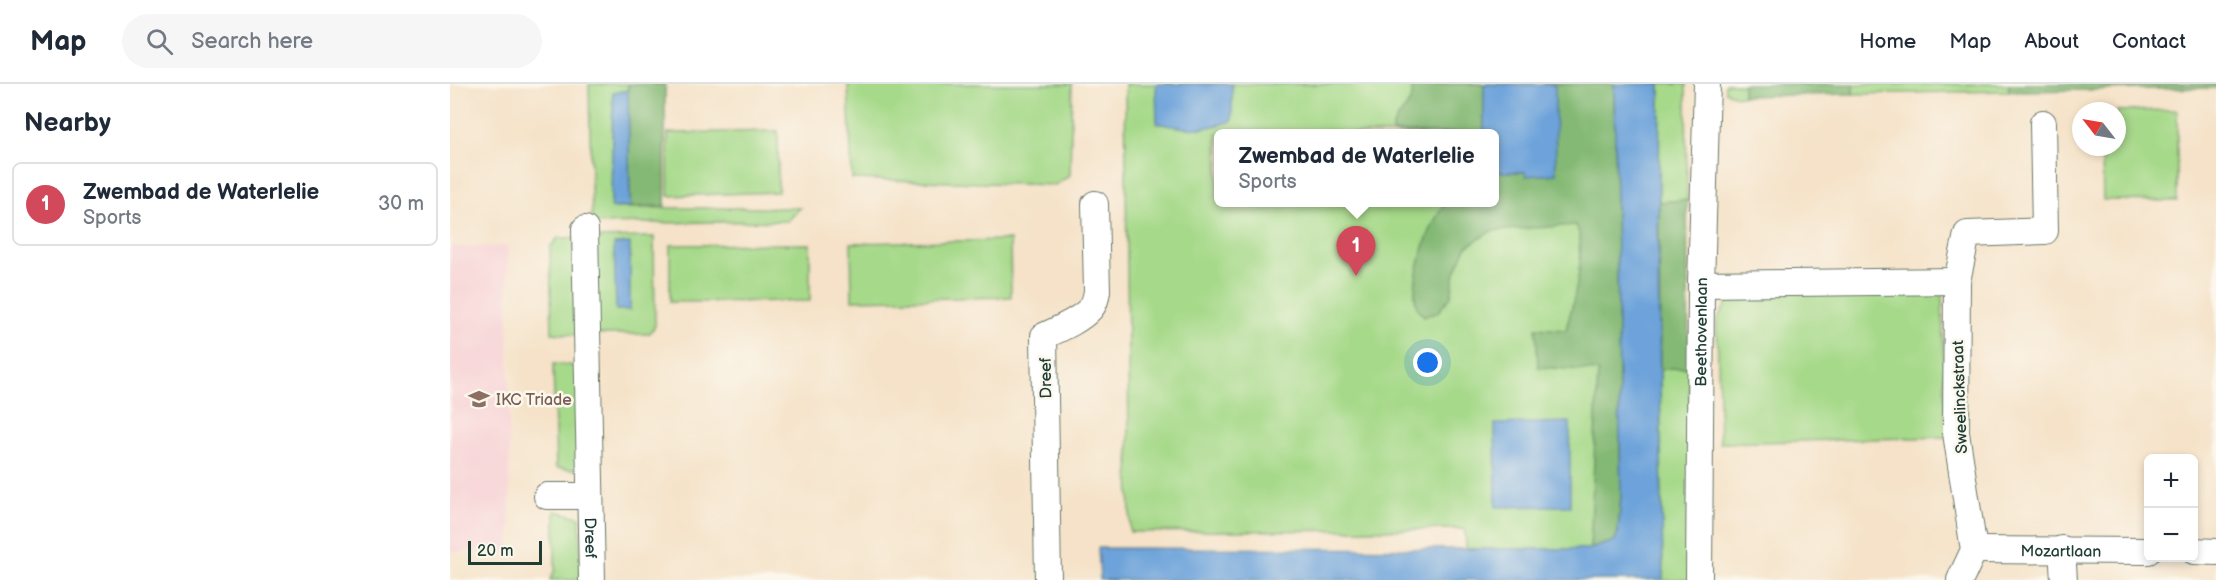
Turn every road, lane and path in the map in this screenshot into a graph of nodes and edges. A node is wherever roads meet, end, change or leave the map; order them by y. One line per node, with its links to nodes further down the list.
1 (1707, 86): 6 (street, Beethovenlaan)
2 (2043, 123): 5 (street, Sweelinckstraat)
3 (1095, 204): 15 (street, Dreef)
4 (585, 229): 8 (street, Dreef)
5 (1957, 281): 6 (street); 10 (street, Sweelinckstraat)
6 (1701, 284): 16 (street, Beethovenlaan)
7 (546, 496): 8 (street, Dreef)
8 (590, 496): 14 (street, Dreef)
9 (2061, 549): 10 (street, Mozartlaan); 11 (street, Mozartlaan); 18 (street)
10 (1974, 550): 17 (street)
11 (2144, 551)
12 (2198, 552): 13 (street)
13 (2216, 552)
14 (592, 580)
15 (1048, 580)
16 (1699, 580)
17 (1960, 580)
18 (2064, 580)

